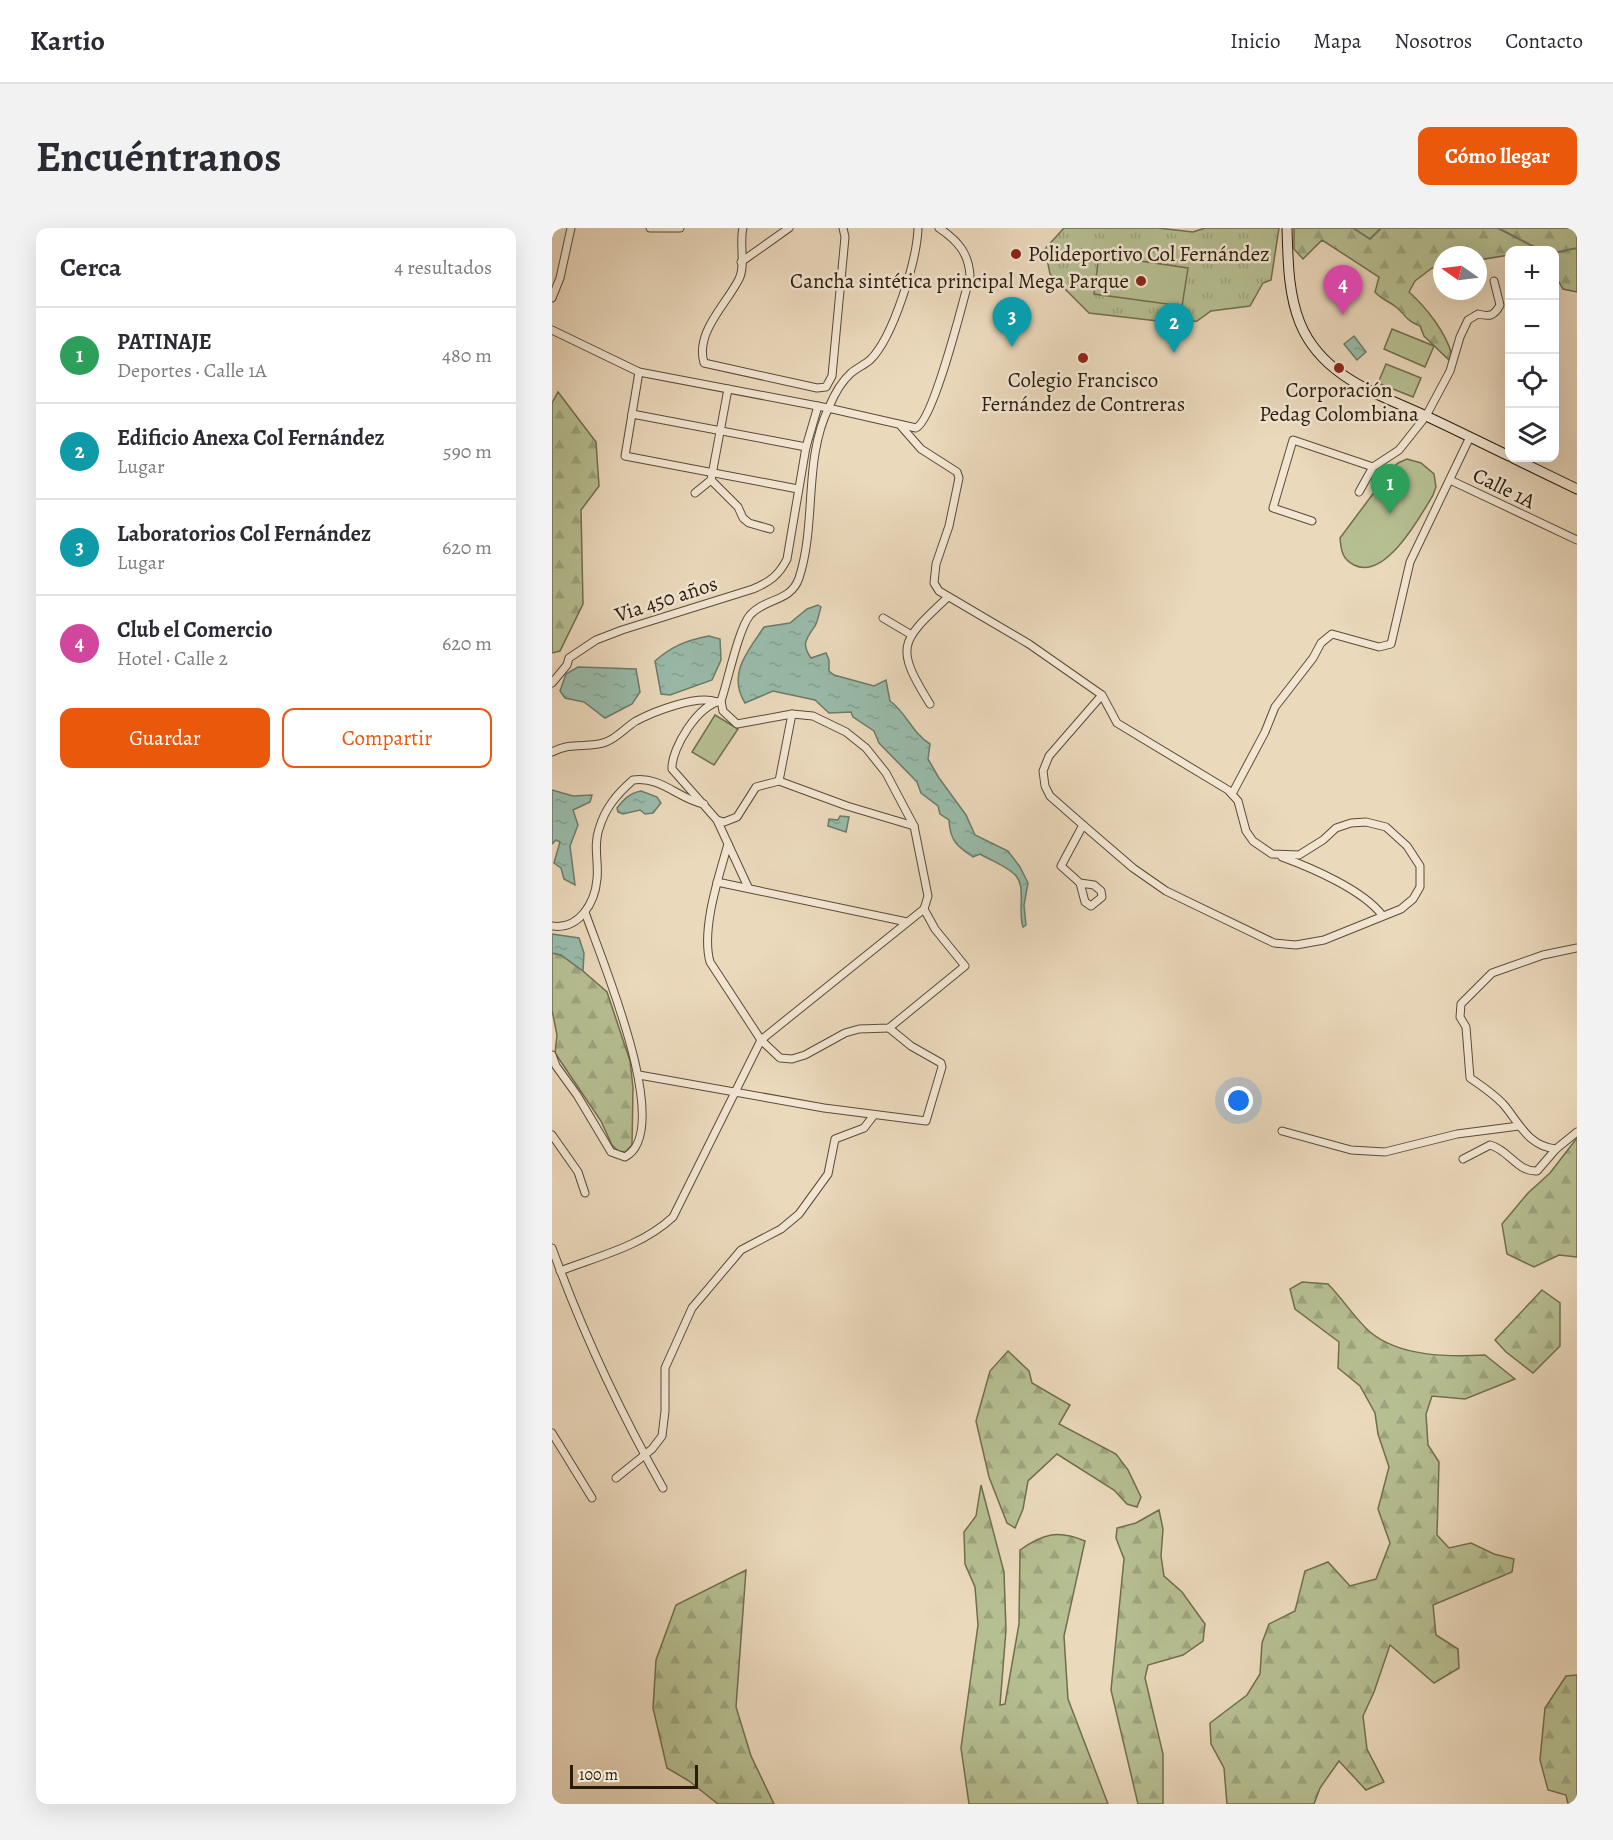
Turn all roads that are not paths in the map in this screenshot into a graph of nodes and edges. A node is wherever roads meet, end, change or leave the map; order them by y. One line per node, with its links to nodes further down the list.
1 (571, 228): 14 (street)
2 (650, 228): 3 (street)
3 (680, 228)
4 (743, 228): 10 (street)
5 (789, 228): 11 (street)
6 (843, 228): 12 (street)
7 (918, 228): 19 (street)
8 (939, 228): 22 (street)
9 (1287, 228): 21 (street)
10 (740, 247): 11 (street); 12 (street)
11 (758, 250): 12 (street)
12 (741, 262)
13 (1494, 281): 21 (street)
14 (552, 298)
15 (552, 330): 16 (street)
16 (639, 372): 17 (street); 20 (street)
17 (728, 389): 18 (street); 23 (street)
18 (818, 406): 19 (street); 25 (street, Via 450 años)
19 (828, 408): 22 (street); 43 (street)
20 (632, 414): 23 (street); 29 (street)
21 (1426, 416): 24 (street); 28 (street)
22 (900, 425): 38 (street)
23 (720, 430): 25 (street); 29 (street)
24 (1470, 437): 26 (street); 30 (street)
25 (806, 447): 31 (street, Via 450 años)
26 (1505, 454)
27 (1521, 462): 32 (street)
28 (1373, 467): 33 (street); 35 (street)
29 (712, 476): 31 (street); 34 (street); 36 (street)
30 (1450, 480): 37 (street, Calle 1A); 48 (street)
31 (798, 489): 41 (street, Via 450 años)
32 (1577, 489)
33 (1359, 492)
34 (694, 494)
35 (1312, 520)
36 (770, 529)
37 (1577, 540)
38 (948, 597): 40 (street); 42 (street)
39 (883, 618): 40 (street)
40 (910, 634): 44 (street)
41 (552, 683)
42 (1102, 695): 48 (street); 51 (street)
43 (718, 702): 45 (street); 46 (street); 49 (street)
44 (930, 705)
45 (792, 714): 47 (street); 52 (street)
46 (552, 752)
47 (779, 781): 50 (street); 52 (street)
48 (1232, 794): 54 (street)
49 (704, 804): 50 (street); 59 (street)
50 (717, 820): 53 (street)
51 (1083, 825): 56 (street); 60 (street)
52 (914, 826): 58 (street)
53 (728, 844): 55 (street); 57 (street)
54 (1272, 854): 60 (street); 60 (street)
55 (717, 882): 57 (street); 65 (street)
56 (1080, 883)
57 (748, 887): 61 (street)
58 (924, 909): 61 (street); 64 (street)
59 (585, 912): 62 (street); 67 (street)
60 (1382, 915)
61 (907, 922): 65 (street)
62 (552, 926)
63 (1577, 948): 70 (street)
64 (889, 1028): 65 (street); 69 (street)
65 (761, 1040): 68 (street)
66 (552, 1055): 67 (street)
67 (639, 1075): 68 (street)
68 (735, 1094): 69 (street); 78 (street)
69 (874, 1115): 80 (street)
70 (1519, 1126): 71 (street); 74 (street)
71 (1282, 1131)
72 (1577, 1132): 74 (street)
73 (552, 1135): 76 (street)
74 (1556, 1149): 75 (street)
75 (1463, 1159)
76 (585, 1193)
77 (552, 1248): 78 (street)
78 (560, 1271): 80 (street)
79 (552, 1433): 83 (street)
80 (644, 1454): 81 (street); 82 (street)
81 (616, 1478)
82 (663, 1488)
83 (592, 1498)

